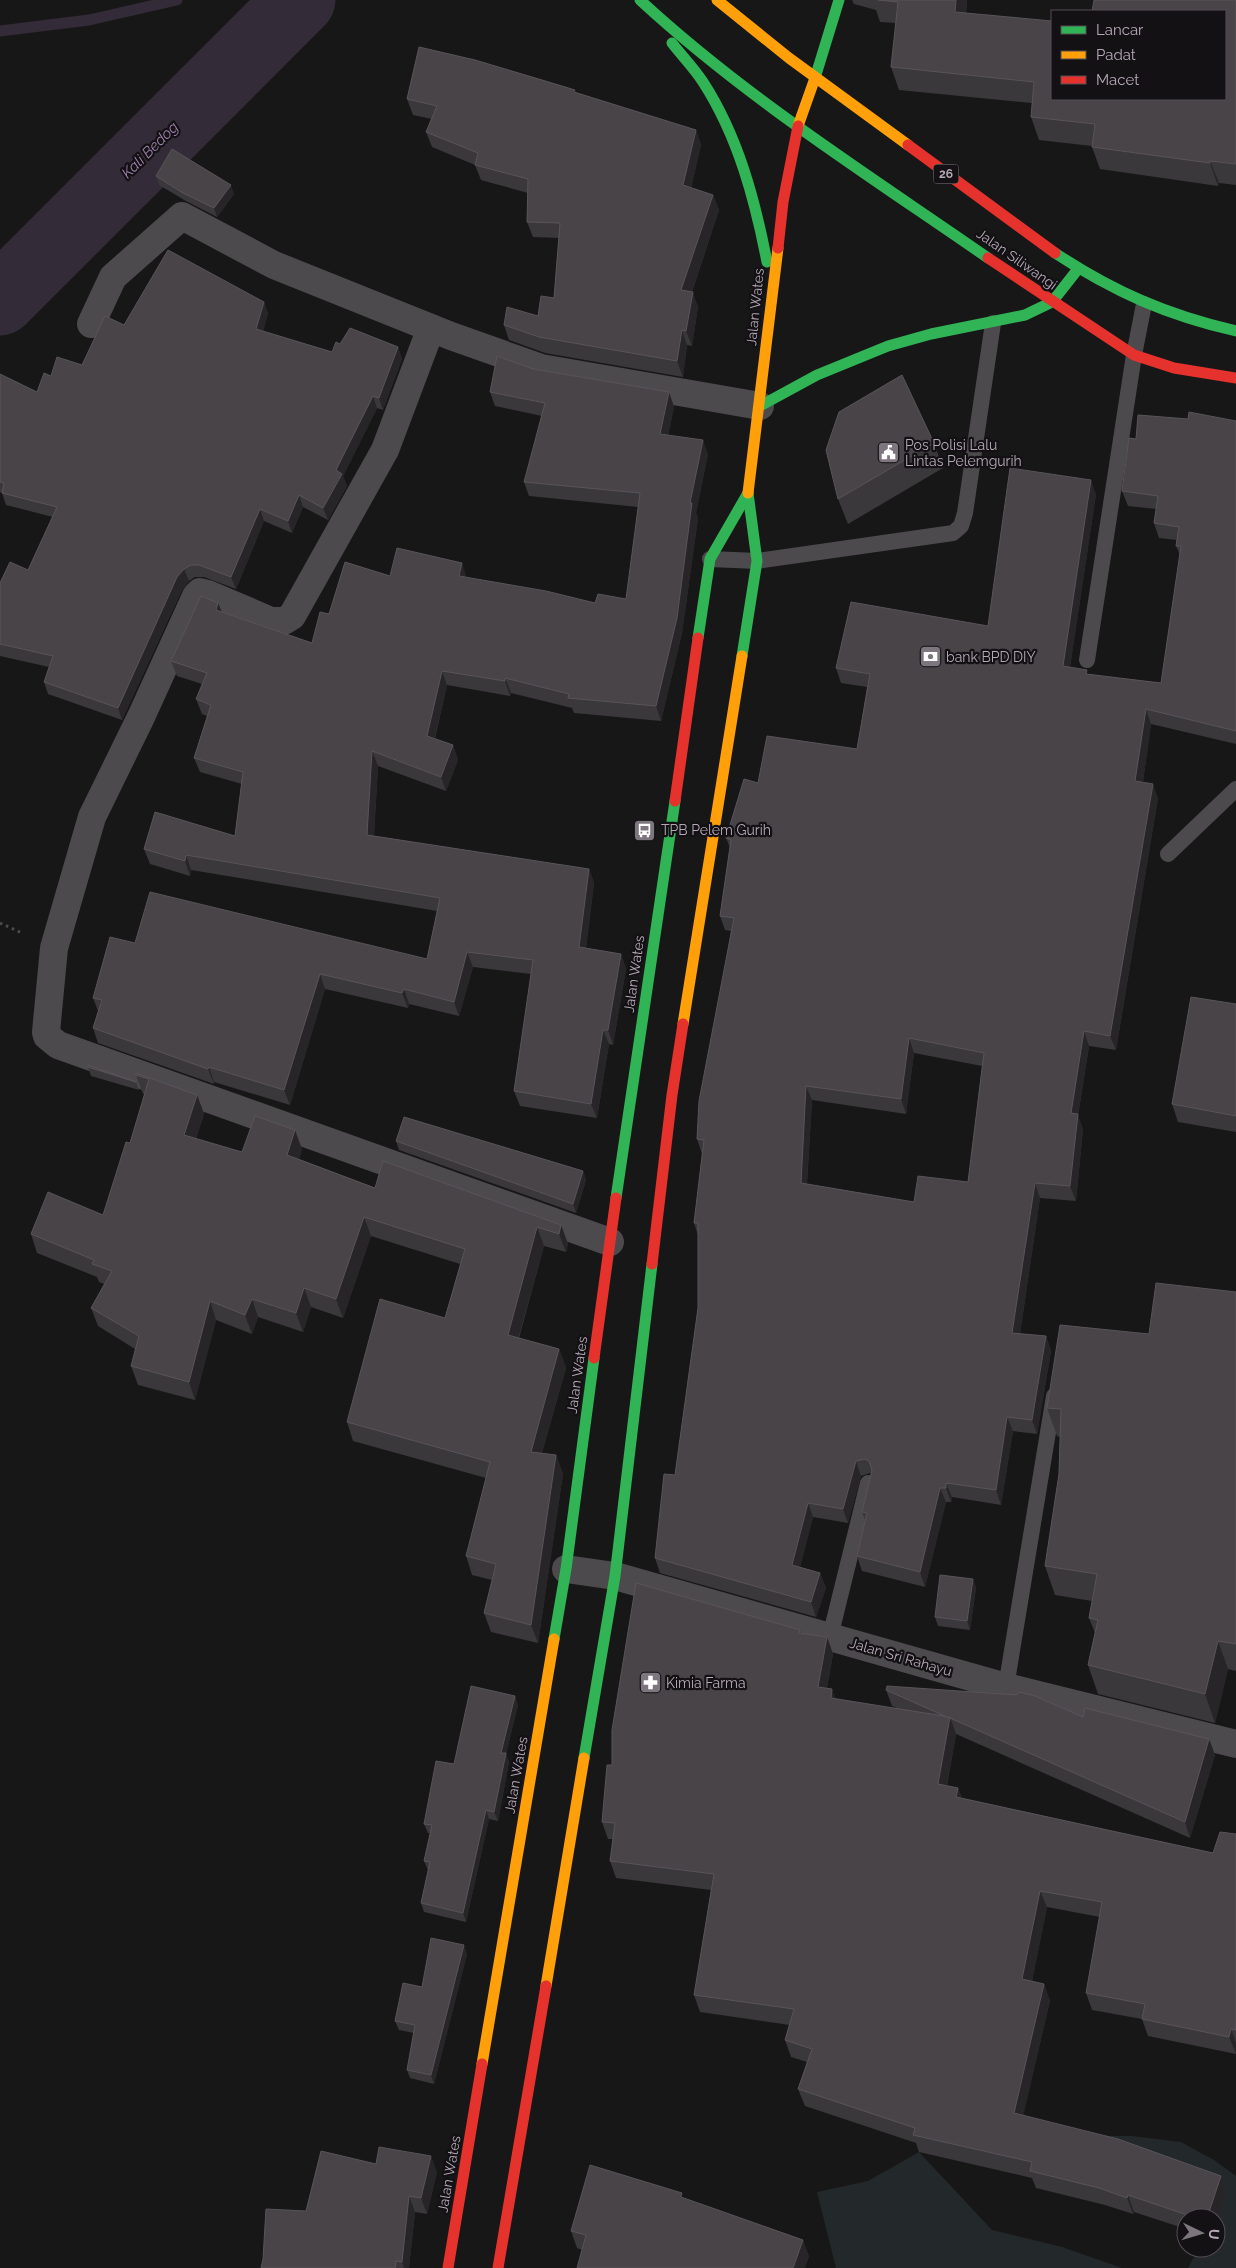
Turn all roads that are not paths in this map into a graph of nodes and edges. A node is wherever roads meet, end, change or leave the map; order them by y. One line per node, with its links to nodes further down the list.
1 (639, 0): 5 (main road); 7 (main road)
2 (717, 0): 4 (main road, 26)
3 (840, 0): 4 (main road, Jalan Wates)
4 (815, 78): 5 (main road, Jalan Wates); 6 (main road, Jalan Siliwangi / 26)
5 (798, 126): 7 (main road, Jalan Wates); 8 (main road, Jalan Siliwangi)
6 (1078, 269): 8 (main road); 9 (main road, Jalan Siliwangi / 26)
7 (772, 288): 18 (main road, Jalan Wates)
8 (1052, 302): 10 (main road); 16 (main road, Jalan Siliwangi)
9 (1144, 304): 14 (main road, Jalan Siliwangi / 26); 16 (lane)
10 (993, 323): 18 (main road); 21 (lane)
11 (1236, 323): 14 (main road)
12 (90, 324): 13 (street)
13 (430, 328): 18 (street); 25 (street)
14 (1221, 329): 15 (main road, Jalan Siliwangi / 26)
15 (1236, 331)
16 (1134, 355): 17 (main road, Jalan Siliwangi); 22 (lane)
17 (1236, 378)
18 (760, 406): 19 (main road, Jalan Wates)
19 (748, 492): 20 (main road, Jalan Wates); 21 (main road, Jalan Wates)
20 (710, 559): 21 (lane); 25 (main road, Jalan Wates)
21 (757, 561): 29 (main road, Jalan Wates)
22 (1088, 660)
23 (1236, 789): 24 (lane)
24 (1168, 854)
25 (610, 1242): 28 (main road, Jalan Wates)
26 (1056, 1380): 31 (lane)
27 (868, 1483): 30 (lane)
28 (566, 1569): 29 (street, Jalan Sri Rahayu); 33 (main road, Jalan Wates)
29 (615, 1576): 30 (street, Jalan Sri Rahayu); 34 (main road, Jalan Wates)
30 (830, 1637): 31 (street, Jalan Sri Rahayu)
31 (1006, 1687): 32 (street, Jalan Sri Rahayu)
32 (1236, 1744)
33 (448, 2268)
34 (498, 2268)

